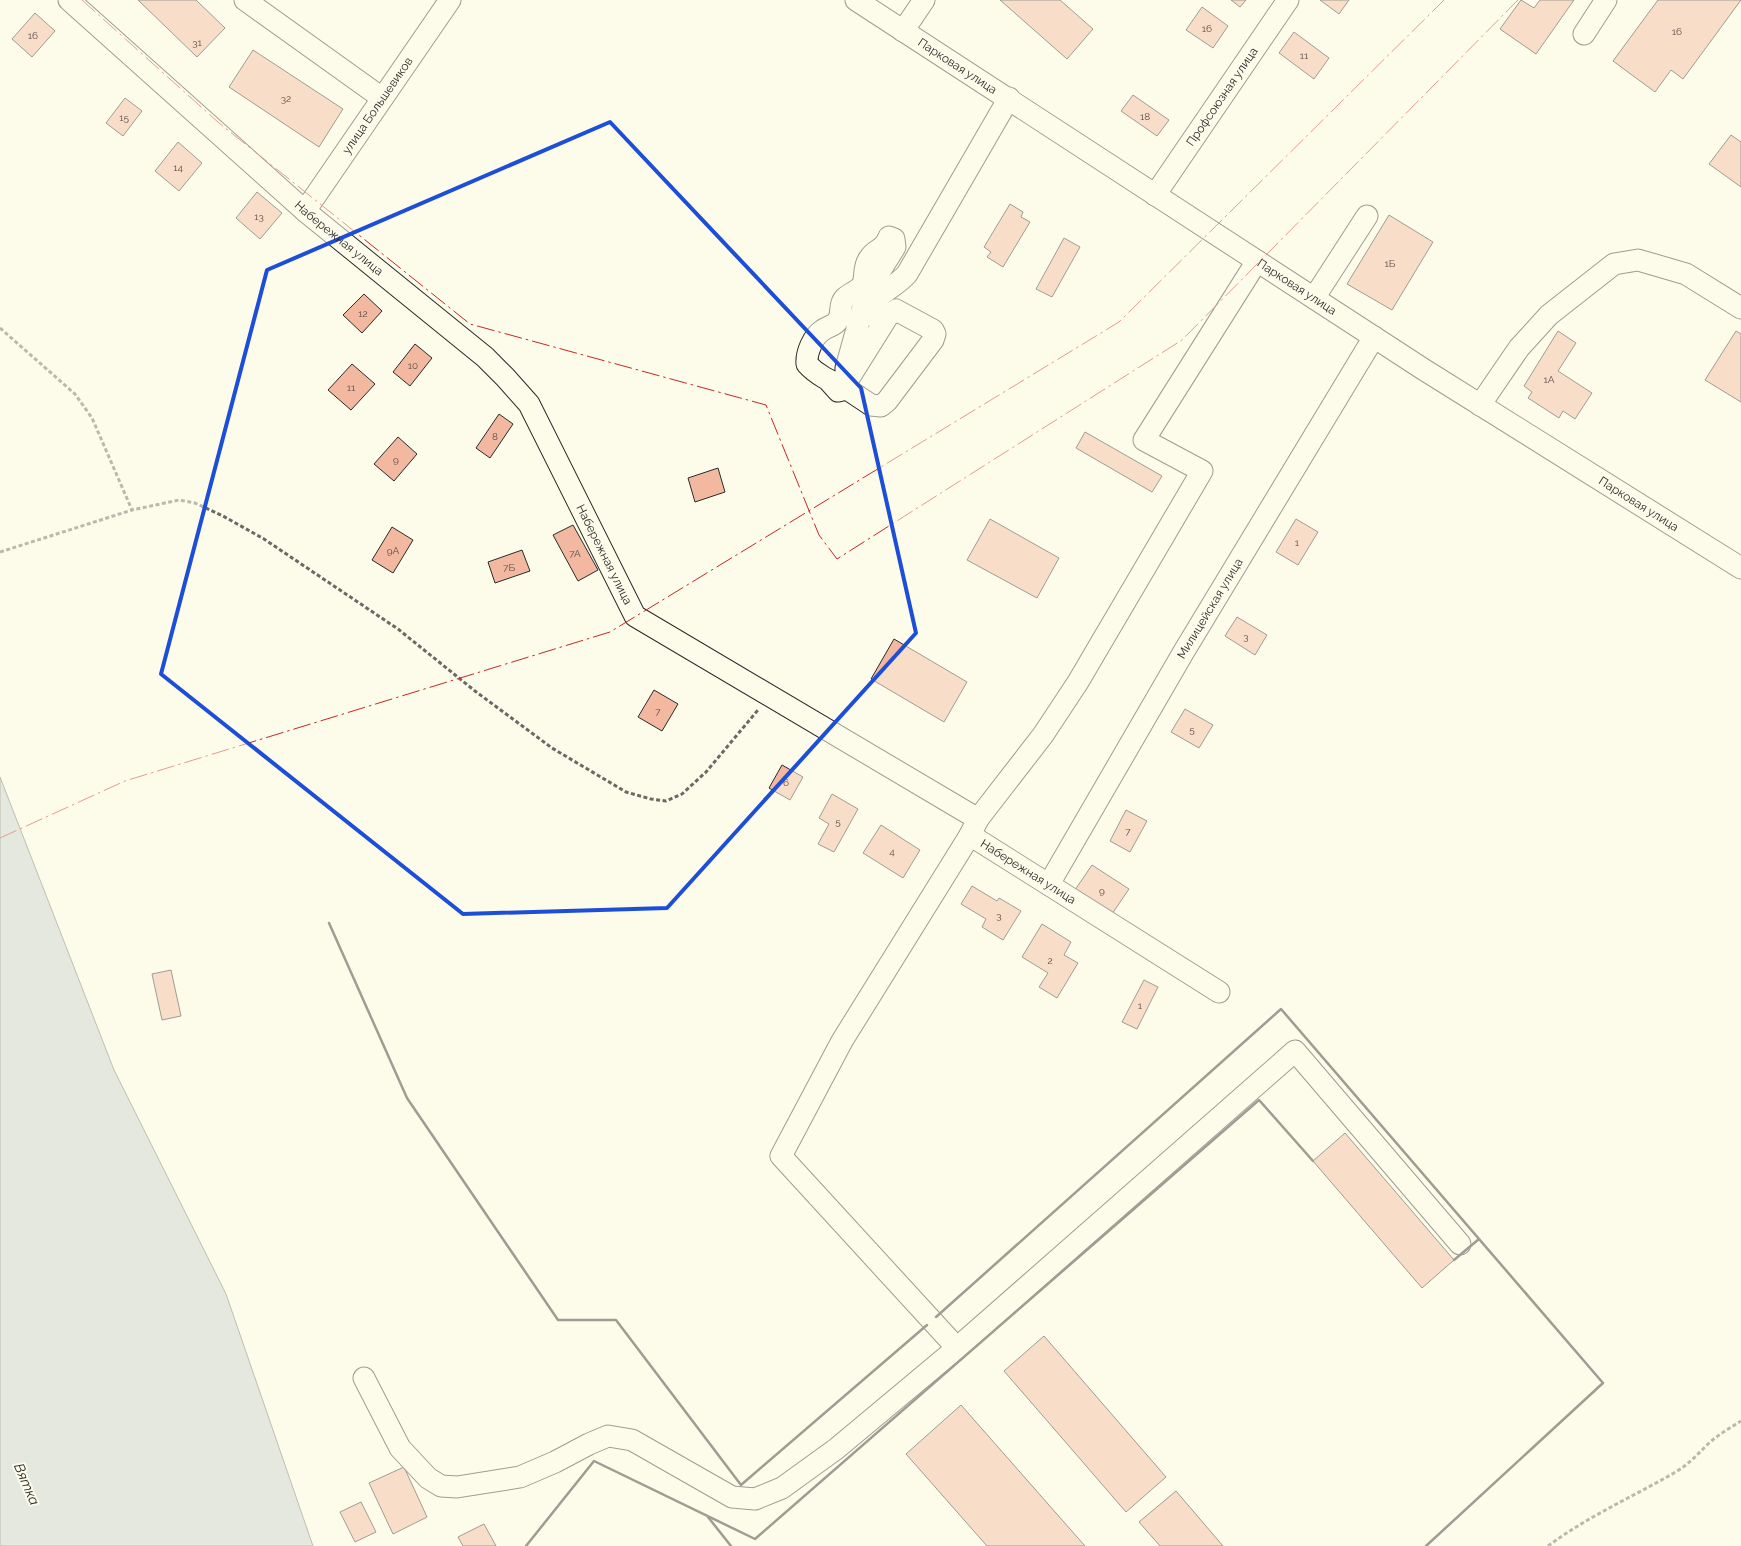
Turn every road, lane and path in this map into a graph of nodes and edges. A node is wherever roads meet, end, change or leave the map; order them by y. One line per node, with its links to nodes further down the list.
1 (69, 0): 13 (street, Набережная улица)
2 (245, 0): 10 (street)
3 (450, 0): 10 (street, улица Большевиков)
4 (856, 0): 8 (street, Парковая улица)
5 (924, 0): 8 (street)
6 (1288, 0): 12 (street, Профсоюзная улица)
7 (1606, 0): 9 (street)
8 (903, 31): 11 (street, Парковая улица)
9 (1584, 34)
10 (382, 98): 13 (street, улица Большевиков)
11 (1009, 98): 12 (street, Парковая улица); 16 (street)
12 (1155, 195): 15 (street, Парковая улица)
13 (305, 211): 29 (street, Набережная улица)
14 (1367, 216): 17 (street)
15 (1257, 261): 17 (street, Парковая улица); 30 (street)
16 (907, 274): 18 (street); 20 (street)
17 (1314, 298): 22 (street, Парковая улица)
18 (877, 300): 20 (street); 23 (street)
19 (1741, 308): 25 (street)
20 (906, 314): 24 (street); 24 (street)
21 (0, 328): 26 (path)
22 (1374, 337): 25 (street, Парковая улица); 31 (street, Милицейская улица)
23 (852, 345): 24 (street); 24 (street)
24 (839, 384)
25 (1480, 405): 28 (street, Парковая улица)
26 (132, 510): 27 (path); 29 (path)
27 (0, 552)
28 (1741, 568)
29 (769, 695): 30 (street, Набережная улица)
30 (974, 827): 31 (street, Набережная улица); 34 (street)
31 (1049, 884): 32 (street, Набережная улица)
32 (1219, 992)
33 (1460, 1244): 34 (street)
34 (957, 1348): 35 (street)
35 (364, 1378)
36 (1741, 1421): 37 (path)
37 (1548, 1546)

